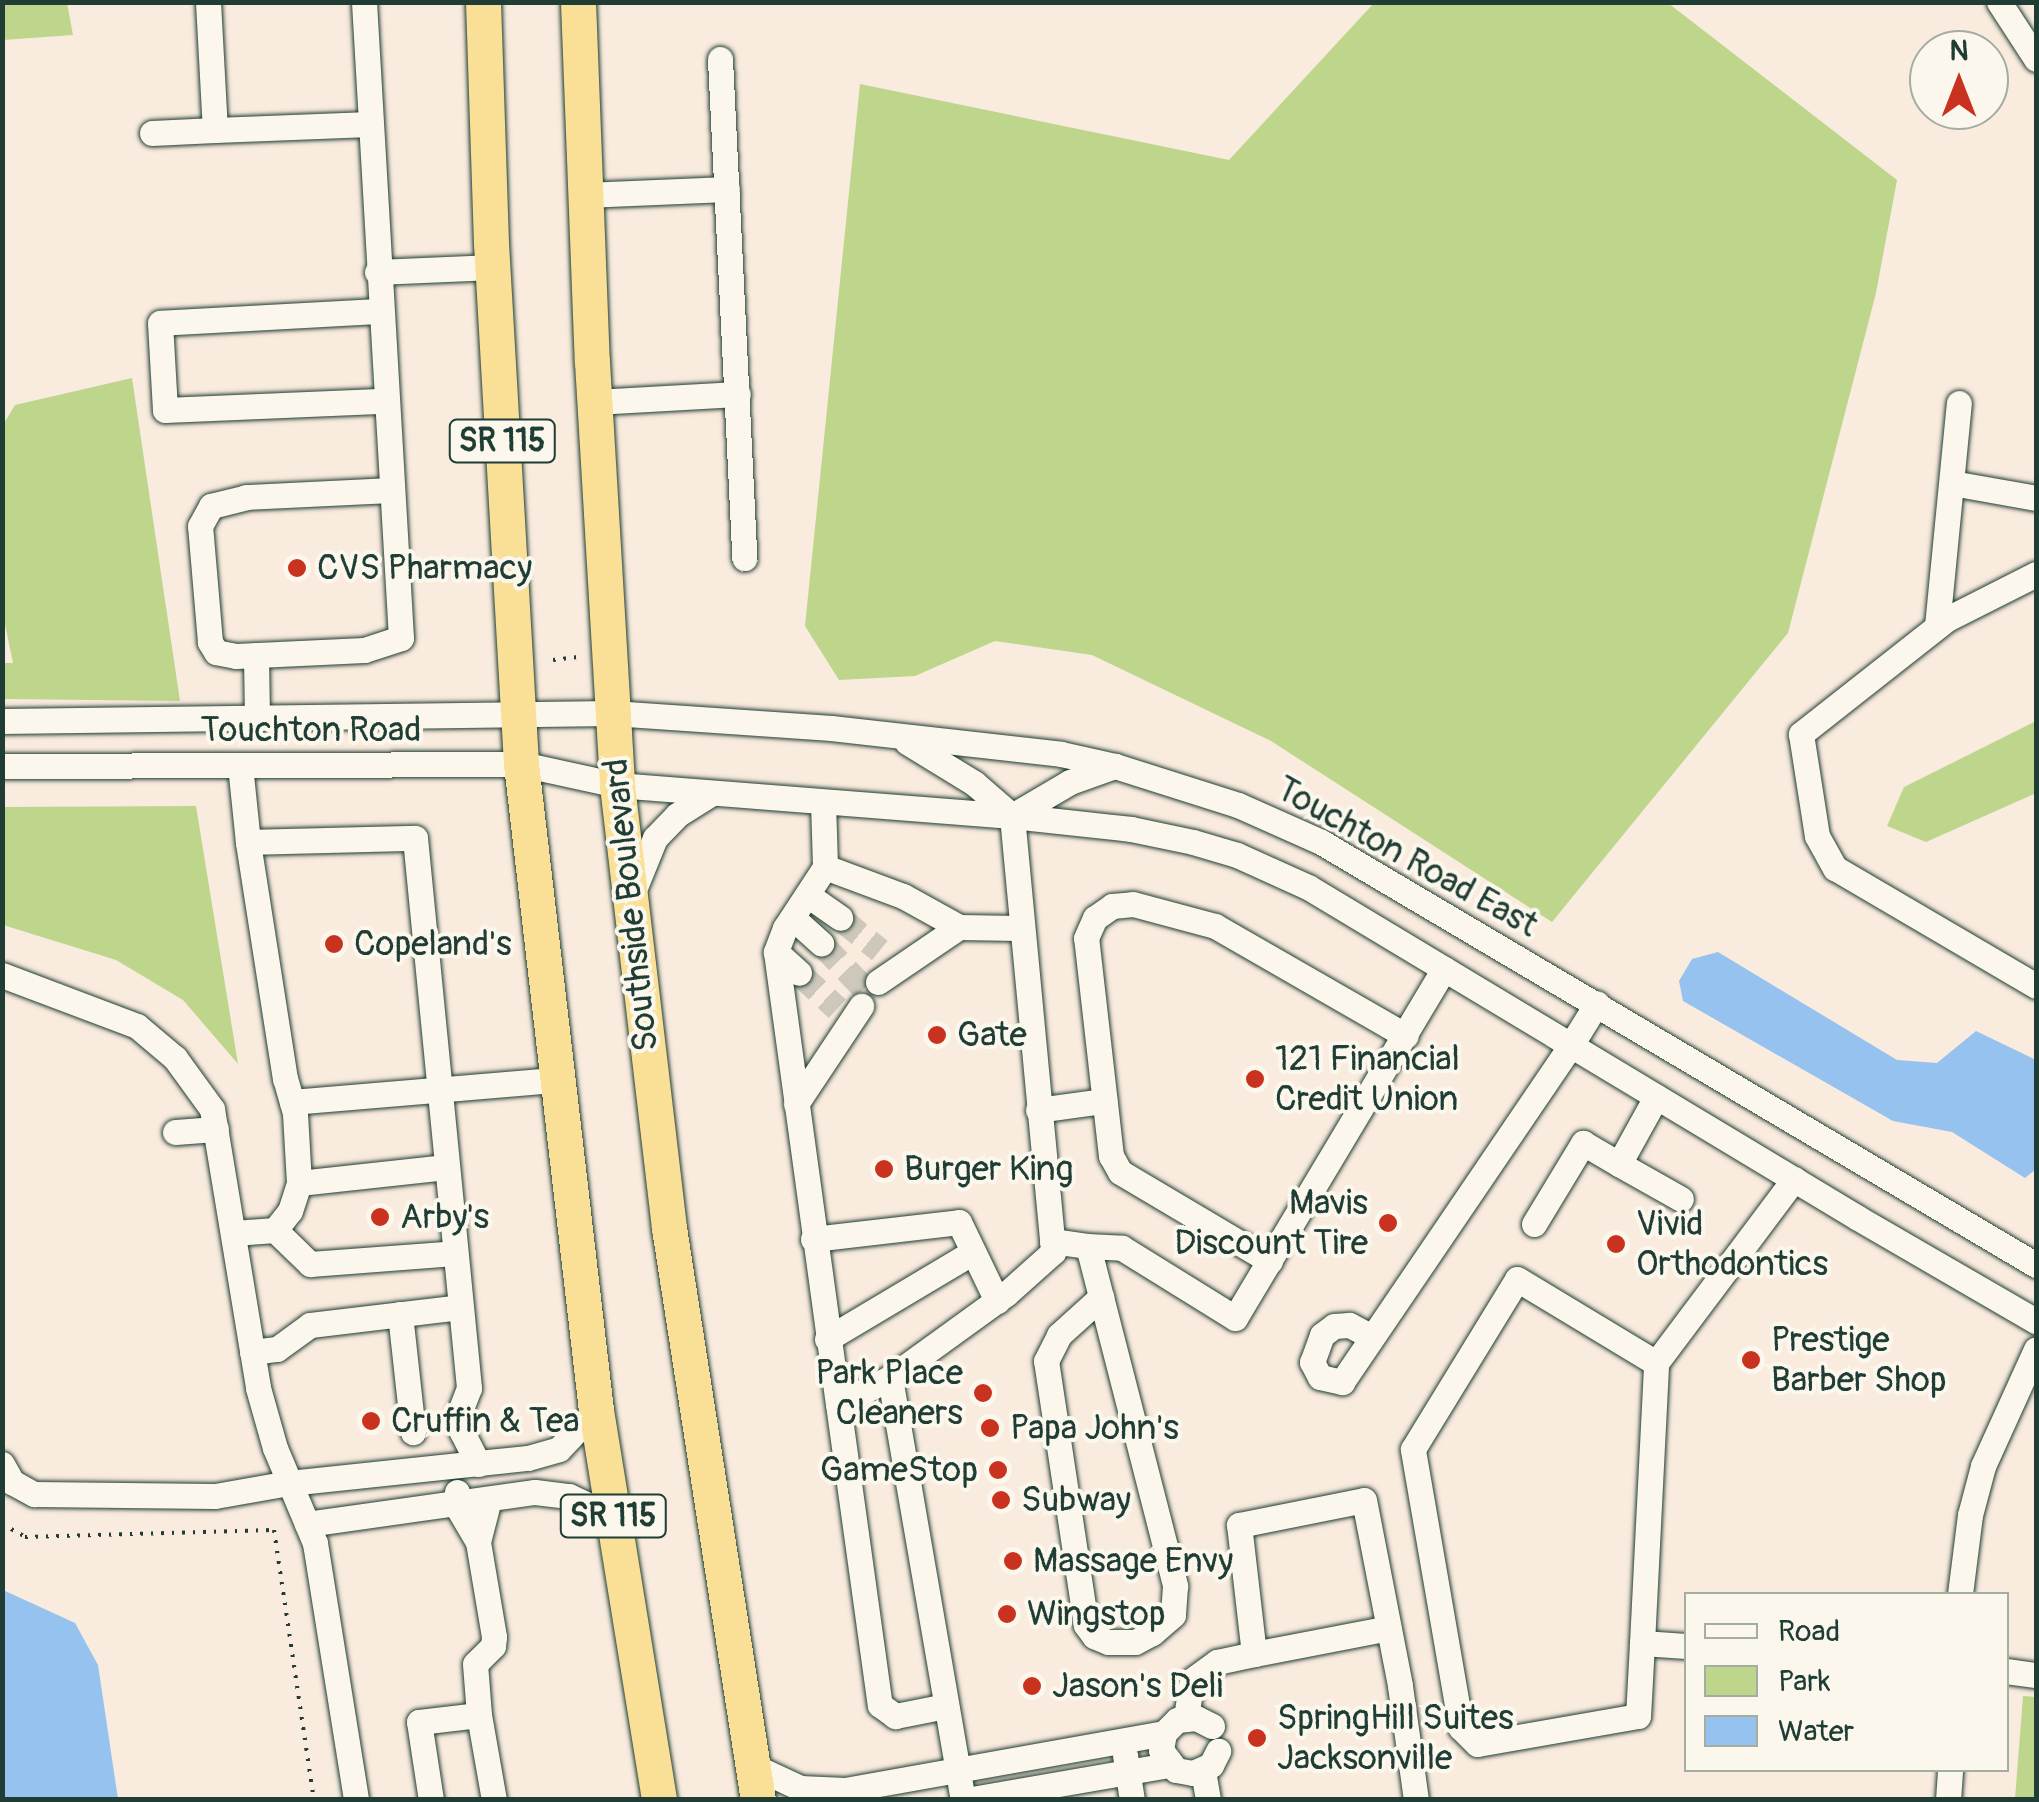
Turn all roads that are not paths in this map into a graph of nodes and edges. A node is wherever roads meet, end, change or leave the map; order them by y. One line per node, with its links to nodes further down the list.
1 (208, 2): 9 (street)
2 (364, 2): 8 (street)
3 (483, 2): 13 (highway, SR 115)
4 (578, 2): 12 (highway, Southside Boulevard / SR 115)
5 (1999, 2): 7 (street)
6 (720, 59): 11 (street)
7 (2036, 59)
8 (370, 124): 9 (street); 14 (street)
9 (215, 130): 10 (street)
10 (152, 133)
11 (726, 189): 12 (street); 16 (street)
12 (585, 195): 18 (highway, Southside Boulevard / SR 115)
13 (492, 267): 14 (street); 28 (highway, SR 115)
14 (377, 272): 15 (street)
15 (379, 311): 17 (street); 17 (street)
16 (738, 394): 18 (street); 23 (street)
17 (384, 401): 21 (street)
18 (594, 402): 27 (highway, Southside Boulevard / SR 115)
19 (1959, 403): 20 (street)
20 (1952, 484): 22 (street); 25 (street)
21 (390, 490): 26 (street); 26 (street)
22 (2036, 498)
23 (744, 558)
24 (2036, 574): 25 (street)
25 (1937, 626): 54 (street)
26 (256, 656): 29 (street)
27 (612, 713): 28 (street, Touchton Road); 31 (street, Touchton Road East); 36 (highway, Southside Boulevard / SR 115)
28 (517, 716): 29 (street, Touchton Road); 32 (highway, SR 115)
29 (257, 719): 30 (street, Touchton Road)
30 (2, 721)
31 (899, 737): 35 (street, Touchton Road East); 39 (street)
32 (521, 764): 33 (street, Touchton Road); 36 (street, Touchton Road); 59 (highway, SR 115)
33 (240, 765): 34 (street, Touchton Road); 40 (street)
34 (2, 766)
35 (1115, 766): 39 (street); 55 (street, Touchton Road East)
36 (617, 785): 37 (street); 43 (highway, Southside Boulevard / SR 115)
37 (712, 793): 38 (street); 43 (street)
38 (823, 802): 39 (street); 41 (street)
39 (1012, 816): 47 (street); 51 (street)
40 (248, 842): 60 (street); 63 (street)
41 (825, 867): 42 (street); 46 (street)
42 (809, 896): 44 (street); 45 (street)
43 (629, 902): 123 (highway, Southside Boulevard / SR 115)
44 (792, 918): 48 (street); 49 (street)
45 (840, 918)
46 (959, 927): 47 (street); 50 (street)
47 (1019, 928): 65 (street)
48 (821, 943)
49 (776, 952): 52 (street); 64 (street)
50 (885, 967)
51 (1444, 969): 57 (street); 58 (street)
52 (798, 973)
53 (2, 975): 66 (street)
54 (2036, 986)
55 (1597, 1003): 58 (street); 82 (street, Touchton Road East)
56 (850, 1011): 64 (street)
57 (1406, 1036): 62 (street); 81 (street)
58 (1571, 1045): 61 (street); 88 (street)
59 (556, 1080): 60 (street); 95 (highway, SR 115)
60 (439, 1091): 63 (street); 69 (street)
61 (1656, 1096): 68 (street); 70 (street)
62 (1104, 1101): 65 (street); 81 (street)
63 (292, 1102): 71 (street)
64 (796, 1104): 76 (street)
65 (1038, 1110): 77 (street)
66 (216, 1130): 67 (street); 75 (street)
67 (175, 1132)
68 (1619, 1164): 72 (street); 73 (street)
69 (446, 1167): 71 (street); 80 (street)
70 (1794, 1179): 87 (street); 92 (street)
71 (300, 1182): 74 (street)
72 (1681, 1199)
73 (1534, 1224)
74 (275, 1230): 75 (street); 80 (street)
75 (234, 1233): 91 (street)
76 (813, 1238): 79 (street); 89 (street)
77 (1052, 1241): 78 (street); 84 (street)
78 (1088, 1246): 81 (street); 83 (street)
79 (973, 1252): 84 (street); 89 (street)
80 (455, 1253): 85 (street)
81 (1270, 1260)
82 (2036, 1266)
83 (1101, 1297): 83 (street)
84 (997, 1302): 93 (street)
85 (460, 1307): 86 (street); 97 (street)
86 (400, 1314): 91 (street); 96 (street)
87 (2036, 1320)
88 (1372, 1337)
89 (827, 1339): 94 (street)
90 (2036, 1349): 106 (street)
91 (252, 1352): 100 (street)
92 (1656, 1363): 108 (street); 108 (street)
93 (890, 1378): 94 (street); 113 (street)
94 (838, 1404): 113 (street)
95 (596, 1410): 98 (street); 103 (highway, SR 115)
96 (413, 1432)
97 (462, 1432): 98 (street); 98 (street)
98 (460, 1465): 100 (street); 102 (street)
99 (5, 1476): 100 (street)
100 (290, 1483): 104 (street)
101 (489, 1499): 102 (street); 103 (street); 105 (street)
102 (456, 1504): 104 (street); 105 (street)
103 (613, 1517): 127 (highway, SR 115)
104 (307, 1524): 124 (street)
105 (478, 1542): 114 (street)
106 (1960, 1592)
107 (1389, 1628): 110 (street); 110 (street); 131 (street)
108 (1642, 1643): 109 (street)
109 (1684, 1646)
110 (1254, 1654): 115 (street)
111 (2009, 1671): 112 (street)
112 (2036, 1675)
113 (946, 1706): 120 (street)
114 (479, 1715): 125 (street); 126 (street)
115 (1186, 1717): 116 (street); 118 (street)
116 (1164, 1733): 117 (street); 119 (street)
117 (1124, 1742): 120 (street); 121 (street)
118 (1211, 1749): 119 (street); 130 (street)
119 (1169, 1764): 121 (street)
120 (958, 1768): 123 (street); 128 (street)
121 (1128, 1772): 128 (street); 129 (street)
122 (1950, 1772): 132 (street)
123 (755, 1782)
124 (356, 1800)
125 (431, 1800)
126 (494, 1800)
127 (659, 1800)
128 (964, 1800)
129 (1132, 1800)
130 (1208, 1800)
131 (1416, 1800)
132 (1948, 1800)

